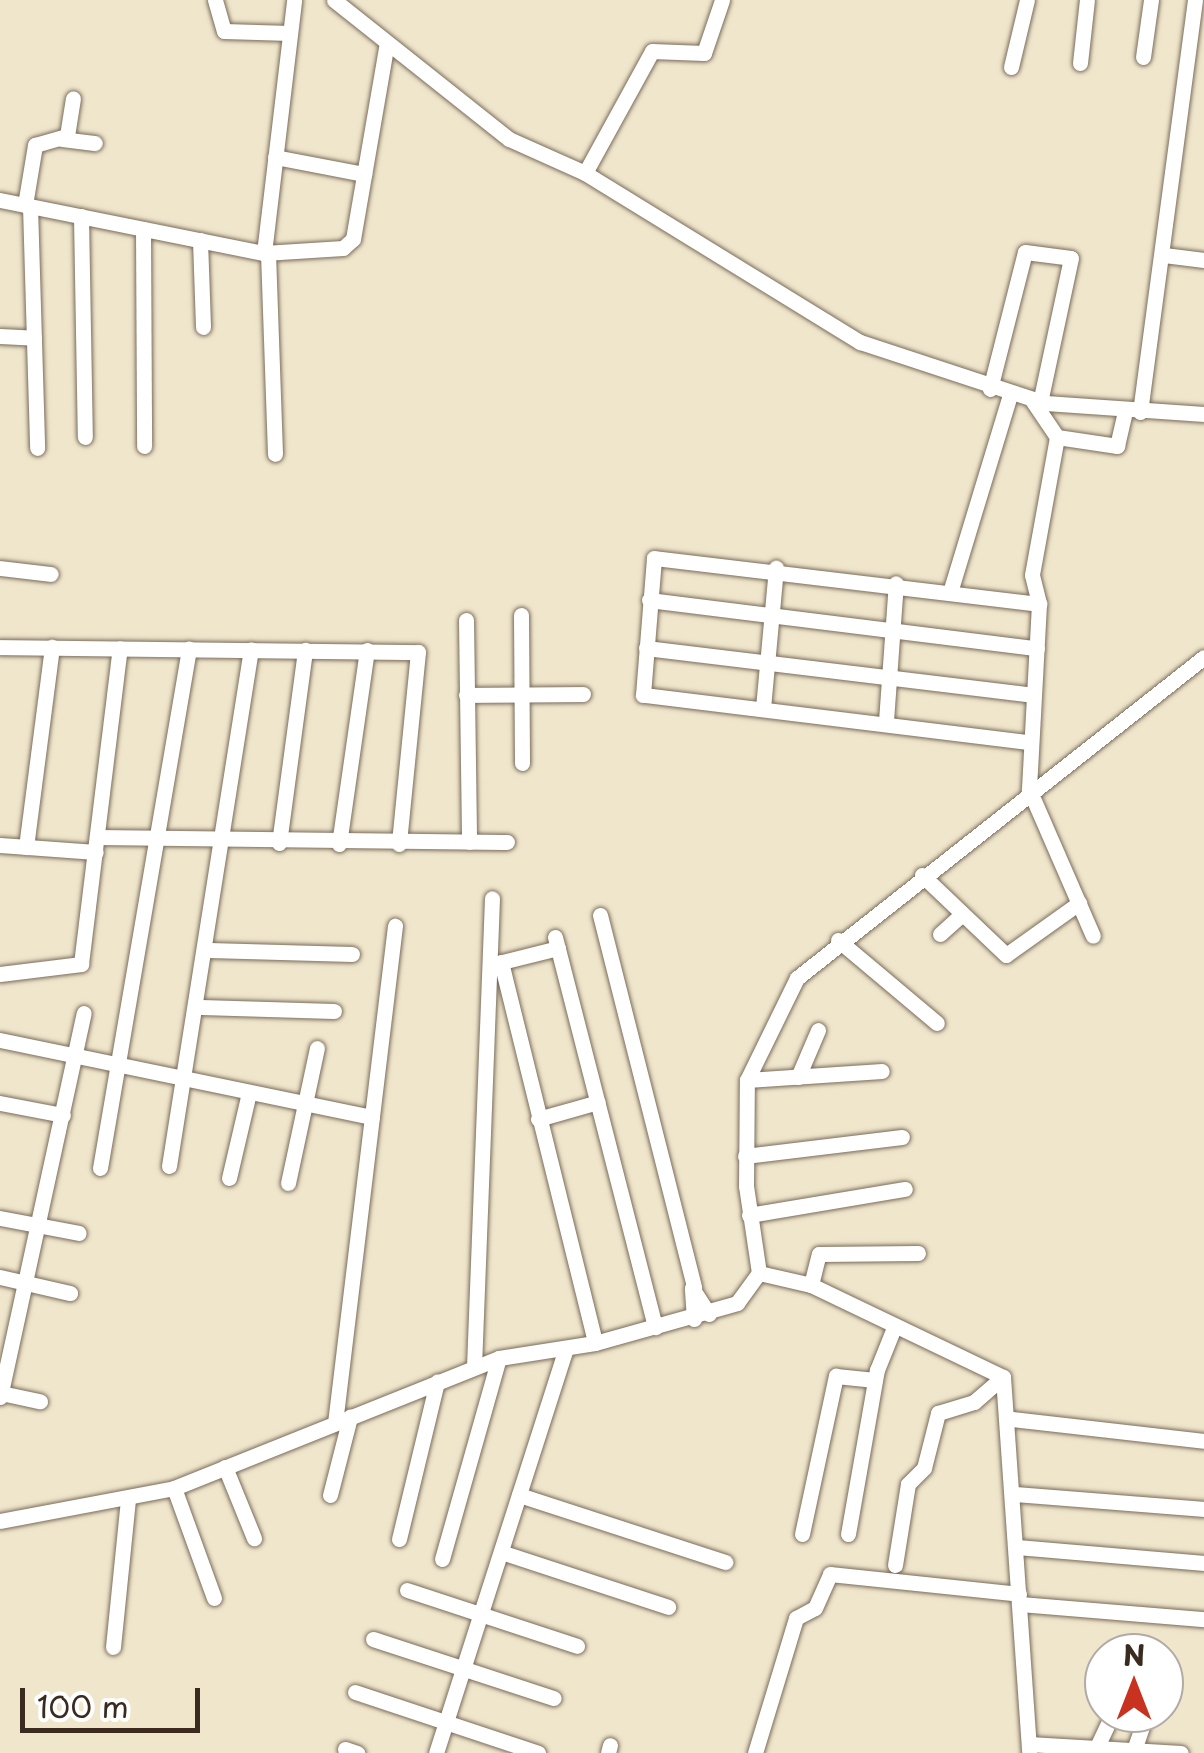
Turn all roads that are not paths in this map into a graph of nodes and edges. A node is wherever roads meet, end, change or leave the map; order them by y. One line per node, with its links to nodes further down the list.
1 (215, 0): 9 (street)
2 (294, 0): 9 (street)
3 (334, 0): 10 (street)
4 (722, 0): 18 (street)
5 (1027, 0): 13 (street)
6 (1087, 0): 12 (street)
7 (1151, 0): 11 (street)
8 (1195, 0): 26 (street)
9 (290, 33): 17 (street)
10 (386, 47): 18 (street); 19 (street)
11 (1143, 56)
12 (1080, 63)
13 (1011, 67)
14 (73, 98): 15 (street)
15 (62, 139): 16 (street); 21 (street)
16 (95, 143)
17 (275, 158): 19 (street); 25 (street)
18 (585, 173): 31 (street)
19 (364, 174): 25 (street)
20 (0, 200): 21 (street)
21 (28, 206): 22 (street); 30 (street)
22 (81, 216): 23 (street); 36 (street)
23 (143, 228): 24 (street); 38 (street)
24 (200, 240): 25 (street); 28 (street)
25 (266, 253): 40 (street)
26 (1164, 254): 27 (street); 34 (street)
27 (1204, 260)
28 (203, 327)
29 (0, 336): 30 (street)
30 (34, 338): 39 (street)
31 (990, 389): 32 (street); 33 (street)
32 (1010, 395): 33 (street); 45 (street)
33 (1036, 401): 34 (street); 37 (street)
34 (1133, 411): 35 (street); 37 (street)
35 (1204, 414)
36 (84, 437)
37 (1057, 437): 47 (street)
38 (144, 446)
39 (37, 448)
40 (275, 454)
41 (0, 568): 43 (street)
42 (776, 568): 44 (street); 46 (street); 49 (street)
43 (51, 574)
44 (896, 583): 45 (street); 51 (street)
45 (951, 590): 47 (street)
46 (650, 600): 49 (street); 56 (street)
47 (1038, 604): 57 (street)
48 (521, 615): 65 (street)
49 (772, 616): 51 (street); 62 (street)
50 (466, 620): 67 (street)
51 (894, 628): 57 (street); 63 (street)
52 (0, 648): 53 (street)
53 (52, 648): 54 (street); 82 (street)
54 (120, 648): 55 (street); 78 (street)
55 (190, 648): 58 (street); 73 (street)
56 (646, 648): 62 (street); 68 (street)
57 (1037, 648): 66 (street)
58 (251, 650): 59 (street); 74 (street)
59 (305, 650): 60 (street); 77 (street)
60 (367, 650): 79 (street); 80 (street)
61 (1204, 657): 72 (street)
62 (768, 662): 63 (street); 68 (street)
63 (888, 675): 66 (street); 69 (street)
64 (583, 694): 65 (street)
65 (522, 695): 67 (street); 71 (street)
66 (1032, 695): 70 (street)
67 (466, 696): 75 (street)
68 (763, 708): 69 (street)
69 (886, 721): 70 (street)
70 (1027, 742): 72 (street)
71 (522, 763)
72 (1029, 789): 83 (street); 85 (street)
73 (162, 838): 74 (street); 78 (street); 104 (street)
74 (222, 840): 77 (street); 92 (street)
75 (469, 842): 76 (street); 80 (street)
76 (507, 842)
77 (279, 843): 79 (street)
78 (97, 844): 82 (street); 95 (street)
79 (339, 844): 80 (street)
80 (399, 844)
81 (0, 845): 82 (street)
82 (26, 846)
83 (922, 876): 86 (street); 91 (street)
84 (492, 898): 94 (street)
85 (1079, 903): 86 (street); 90 (street)
86 (962, 914): 89 (street)
87 (600, 915): 133 (street)
88 (395, 926): 114 (street)
89 (940, 934)
90 (1093, 936)
91 (838, 940): 99 (street); 108 (street)
92 (209, 950): 93 (street); 96 (street)
93 (352, 954)
94 (495, 964): 110 (street); 115 (street); 140 (street)
95 (0, 974)
96 (200, 1007): 97 (street); 107 (street)
97 (334, 1011)
98 (84, 1013): 103 (street)
99 (937, 1023)
100 (818, 1030): 106 (street)
101 (0, 1040): 103 (street)
102 (317, 1048): 112 (street)
103 (76, 1055): 104 (street); 113 (street)
104 (125, 1062): 107 (street); 119 (street)
105 (882, 1072): 106 (street)
106 (798, 1076): 108 (street)
107 (186, 1079): 109 (street); 118 (street)
108 (748, 1080): 117 (street)
109 (248, 1093): 112 (street); 120 (street)
110 (598, 1102): 115 (street); 135 (street)
111 (0, 1104): 113 (street)
112 (304, 1106): 114 (street); 121 (street)
113 (63, 1115): 125 (street)
114 (372, 1117): 147 (street)
115 (538, 1119): 137 (street)
116 (902, 1137): 117 (street)
117 (745, 1156): 123 (street)
118 (169, 1166)
119 (100, 1168)
120 (229, 1178)
121 (288, 1183)
122 (906, 1189): 123 (street)
123 (749, 1215): 128 (street)
124 (0, 1218): 125 (street)
125 (38, 1226): 126 (street); 130 (street)
126 (80, 1234)
127 (918, 1253): 131 (street)
128 (759, 1273): 131 (street); 133 (street)
129 (0, 1277): 130 (street)
130 (26, 1284): 132 (street); 136 (street)
131 (812, 1285): 134 (street)
132 (70, 1292)
133 (702, 1316): 135 (street)
134 (894, 1325): 141 (street); 142 (street)
135 (655, 1327): 137 (street)
136 (7, 1337): 144 (street)
137 (595, 1343): 138 (street)
138 (566, 1348): 139 (street); 153 (street)
139 (499, 1358): 140 (street); 163 (street)
140 (474, 1368): 143 (street)
141 (1003, 1377): 146 (street); 166 (street)
142 (875, 1380): 157 (street); 158 (street)
143 (436, 1382): 147 (street); 160 (street)
144 (0, 1395): 145 (street)
145 (40, 1400)
146 (1012, 1419): 148 (street); 151 (street)
147 (342, 1420): 149 (street); 152 (street)
148 (1204, 1442)
149 (225, 1467): 150 (street); 159 (street)
150 (174, 1488): 154 (street); 168 (street)
151 (1015, 1494): 155 (street); 161 (street)
152 (330, 1495)
153 (519, 1495): 162 (street); 164 (street)
154 (128, 1500): 156 (street); 175 (street)
155 (1204, 1509)
156 (0, 1520)
157 (802, 1534)
158 (848, 1534)
159 (254, 1538)
160 (399, 1539)
161 (1017, 1547): 165 (street); 169 (street)
162 (500, 1552): 170 (street); 171 (street)
163 (442, 1559)
164 (725, 1562)
165 (1204, 1563)
166 (895, 1565)
167 (406, 1590): 171 (street)
168 (214, 1598)
169 (1019, 1599): 172 (street); 181 (street); 187 (street)
170 (668, 1607)
171 (480, 1614): 174 (street); 176 (street)
172 (1204, 1618)
173 (373, 1638): 176 (street)
174 (577, 1646)
175 (113, 1647)
176 (464, 1668): 178 (street); 179 (street)
177 (355, 1692): 179 (street)
178 (554, 1698)
179 (446, 1720): 185 (street); 186 (street)
180 (1140, 1733): 183 (street)
181 (1029, 1749): 182 (street)
182 (1096, 1750): 183 (street)
183 (1134, 1750): 184 (street)
184 (1180, 1752)
185 (436, 1753)
186 (538, 1753)
187 (755, 1753)

